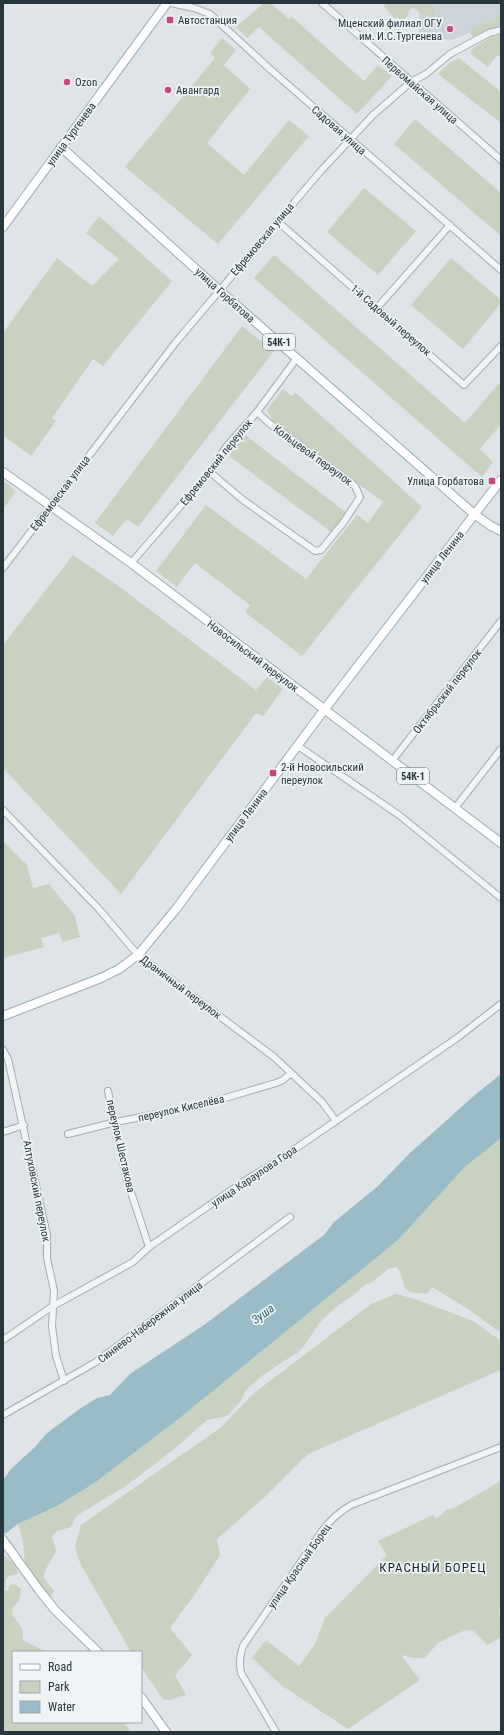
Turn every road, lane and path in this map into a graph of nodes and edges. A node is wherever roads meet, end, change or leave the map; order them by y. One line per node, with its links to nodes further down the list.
1 (167, 3): 7 (main road, улица Тургенева)
2 (171, 3): 6 (street, Садовая улица)
3 (322, 3): 5 (street, Первомайская улица)
4 (501, 30): 5 (street, Ефремовская улица)
5 (411, 82): 6 (street, Ефремовская улица); 8 (street, Первомайская улица)
6 (351, 140): 9 (street, Ефремовская улица); 11 (street, Садовая улица)
7 (61, 147): 10 (main road, улица Тургенева); 13 (main road, улица Горбатова / 54К-1)
8 (501, 160)
9 (277, 221): 13 (street, Ефремовская улица); 14 (street, 1-й Садовый переулок)
10 (4, 224)
11 (450, 225): 12 (street, Садовая улица); 14 (street)
12 (501, 270)
13 (219, 290): 16 (main road, улица Горбатова / 54К-1); 21 (street, Ефремовская улица)
14 (377, 308): 15 (street, 1-й Садовый переулок)
15 (501, 346)
16 (297, 358): 17 (street, Ефремовский переулок); 22 (main road, улица Горбатова / 54К-1)
17 (257, 412): 19 (street, Ефремовский переулок); 19 (street, Кольцевой переулок)
18 (3, 472): 21 (main road, Новосильский переулок / 54К-1)
19 (210, 472): 24 (street, Ефремовский переулок)
20 (501, 480): 22 (main road, улица Ленина)
21 (52, 505): 24 (main road, Новосильский переулок / 54К-1); 25 (street, Ефремовская улица)
22 (474, 514): 23 (main road, улица Горбатова / 54К-1); 27 (main road, улица Ленина)
23 (501, 531)
24 (131, 563): 27 (main road, Новосильский переулок / 54К-1)
25 (3, 568)
26 (501, 621): 30 (street, Октябрьский переулок)
27 (324, 710): 28 (main road, улица Ленина); 30 (main road, Новосильский переулок / 54К-1)
28 (298, 746): 34 (street); 35 (main road, улица Ленина)
29 (501, 749): 31 (street)
30 (392, 761): 31 (main road, Новосильский переулок / 54К-1)
31 (455, 808): 33 (main road, Новосильский переулок / 54К-1)
32 (3, 810): 35 (street, Драничный переулок)
33 (501, 843)
34 (501, 898)
35 (138, 955): 37 (main road, улица Ленина); 39 (street, Драничный переулок)
36 (501, 1004): 41 (street, улица Караулова Гора)
37 (3, 1016)
38 (3, 1050): 43 (street, Алтуховский переулок)
39 (290, 1074): 41 (street, Драничный переулок); 42 (street, переулок Киселёва)
40 (108, 1091): 42 (street, переулок Шестакова)
41 (336, 1120): 47 (street, улица Караулова Гора)
42 (116, 1122): 45 (street, переулок Киселёва); 47 (street, переулок Шестакова)
43 (24, 1124): 44 (street); 48 (street, Алтуховский переулок)
44 (3, 1132)
45 (68, 1134)
46 (290, 1217): 50 (street, Синяево-Набережная улица)
47 (149, 1247): 48 (street, улица Караулова Гора)
48 (53, 1306): 49 (street, улица Караулова Гора); 50 (street, Алтуховский переулок)
49 (3, 1340)
50 (64, 1381): 51 (street, Синяево-Набережная улица)
51 (3, 1415)
52 (501, 1447): 57 (street, улица Красный Борец)
53 (3, 1540): 54 (main road)
54 (97, 1651)
55 (142, 1698): 56 (main road)
56 (166, 1732)
57 (276, 1732)

